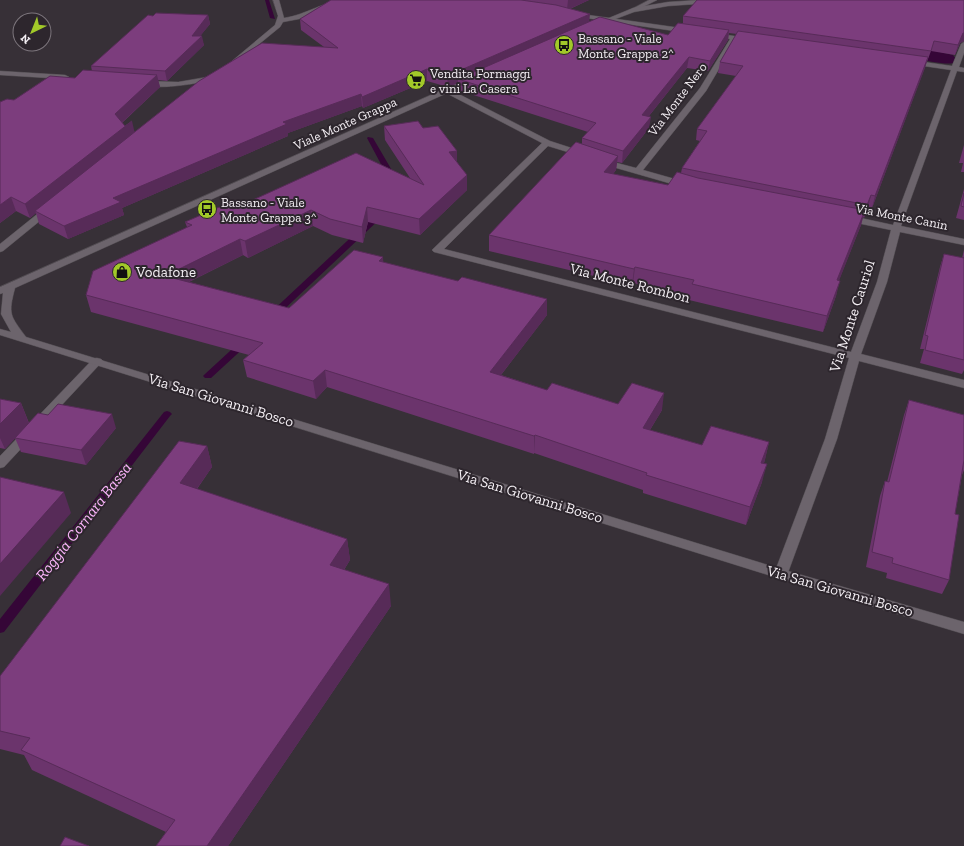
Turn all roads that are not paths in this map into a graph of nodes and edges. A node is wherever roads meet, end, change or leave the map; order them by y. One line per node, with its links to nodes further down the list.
1 (276, 0): 7 (street)
2 (344, 0): 7 (street)
3 (654, 0): 5 (street)
4 (719, 1): 5 (street)
5 (633, 10): 8 (street)
6 (568, 14): 8 (street)
7 (281, 20): 16 (street)
8 (607, 20): 9 (street); 10 (street)
9 (587, 29)
10 (697, 33)
11 (704, 34): 12 (street)
12 (734, 38): 13 (street); 29 (street, Via Monte Nero)
13 (758, 41)
14 (964, 44): 17 (street, Via Monte Cauriol)
15 (900, 61): 17 (street)
16 (226, 68)
17 (960, 69): 33 (street, Via Monte Cauriol)
18 (0, 73): 19 (street)
19 (60, 77): 20 (street); 23 (street)
20 (75, 78)
21 (476, 78): 27 (street, Viale Monte Grappa)
22 (136, 83): 24 (street)
23 (47, 85)
24 (175, 85): 25 (street); 26 (street)
25 (182, 90)
26 (196, 91)
27 (449, 91): 28 (street); 36 (street, Viale Monte Grappa)
28 (547, 143): 29 (street); 39 (street, Via Monte Rombon)
29 (637, 172): 30 (street)
30 (696, 188)
31 (56, 204): 35 (street)
32 (836, 216): 33 (street, Via Monte Canin)
33 (896, 228): 34 (street, Via Monte Canin); 39 (street, Via Monte Cauriol)
34 (964, 242)
35 (0, 249)
36 (5, 289): 38 (street)
37 (0, 332): 38 (street, Via San Giovanni Bosco)
38 (22, 338): 40 (street, Via San Giovanni Bosco)
39 (855, 356): 41 (street, Via Monte Rombon); 43 (street, Via Monte Cauriol)
40 (97, 361): 42 (street); 43 (street, Via San Giovanni Bosco)
41 (964, 384)
42 (0, 464)
43 (781, 574): 44 (street, Via San Giovanni Bosco)
44 (964, 628)

